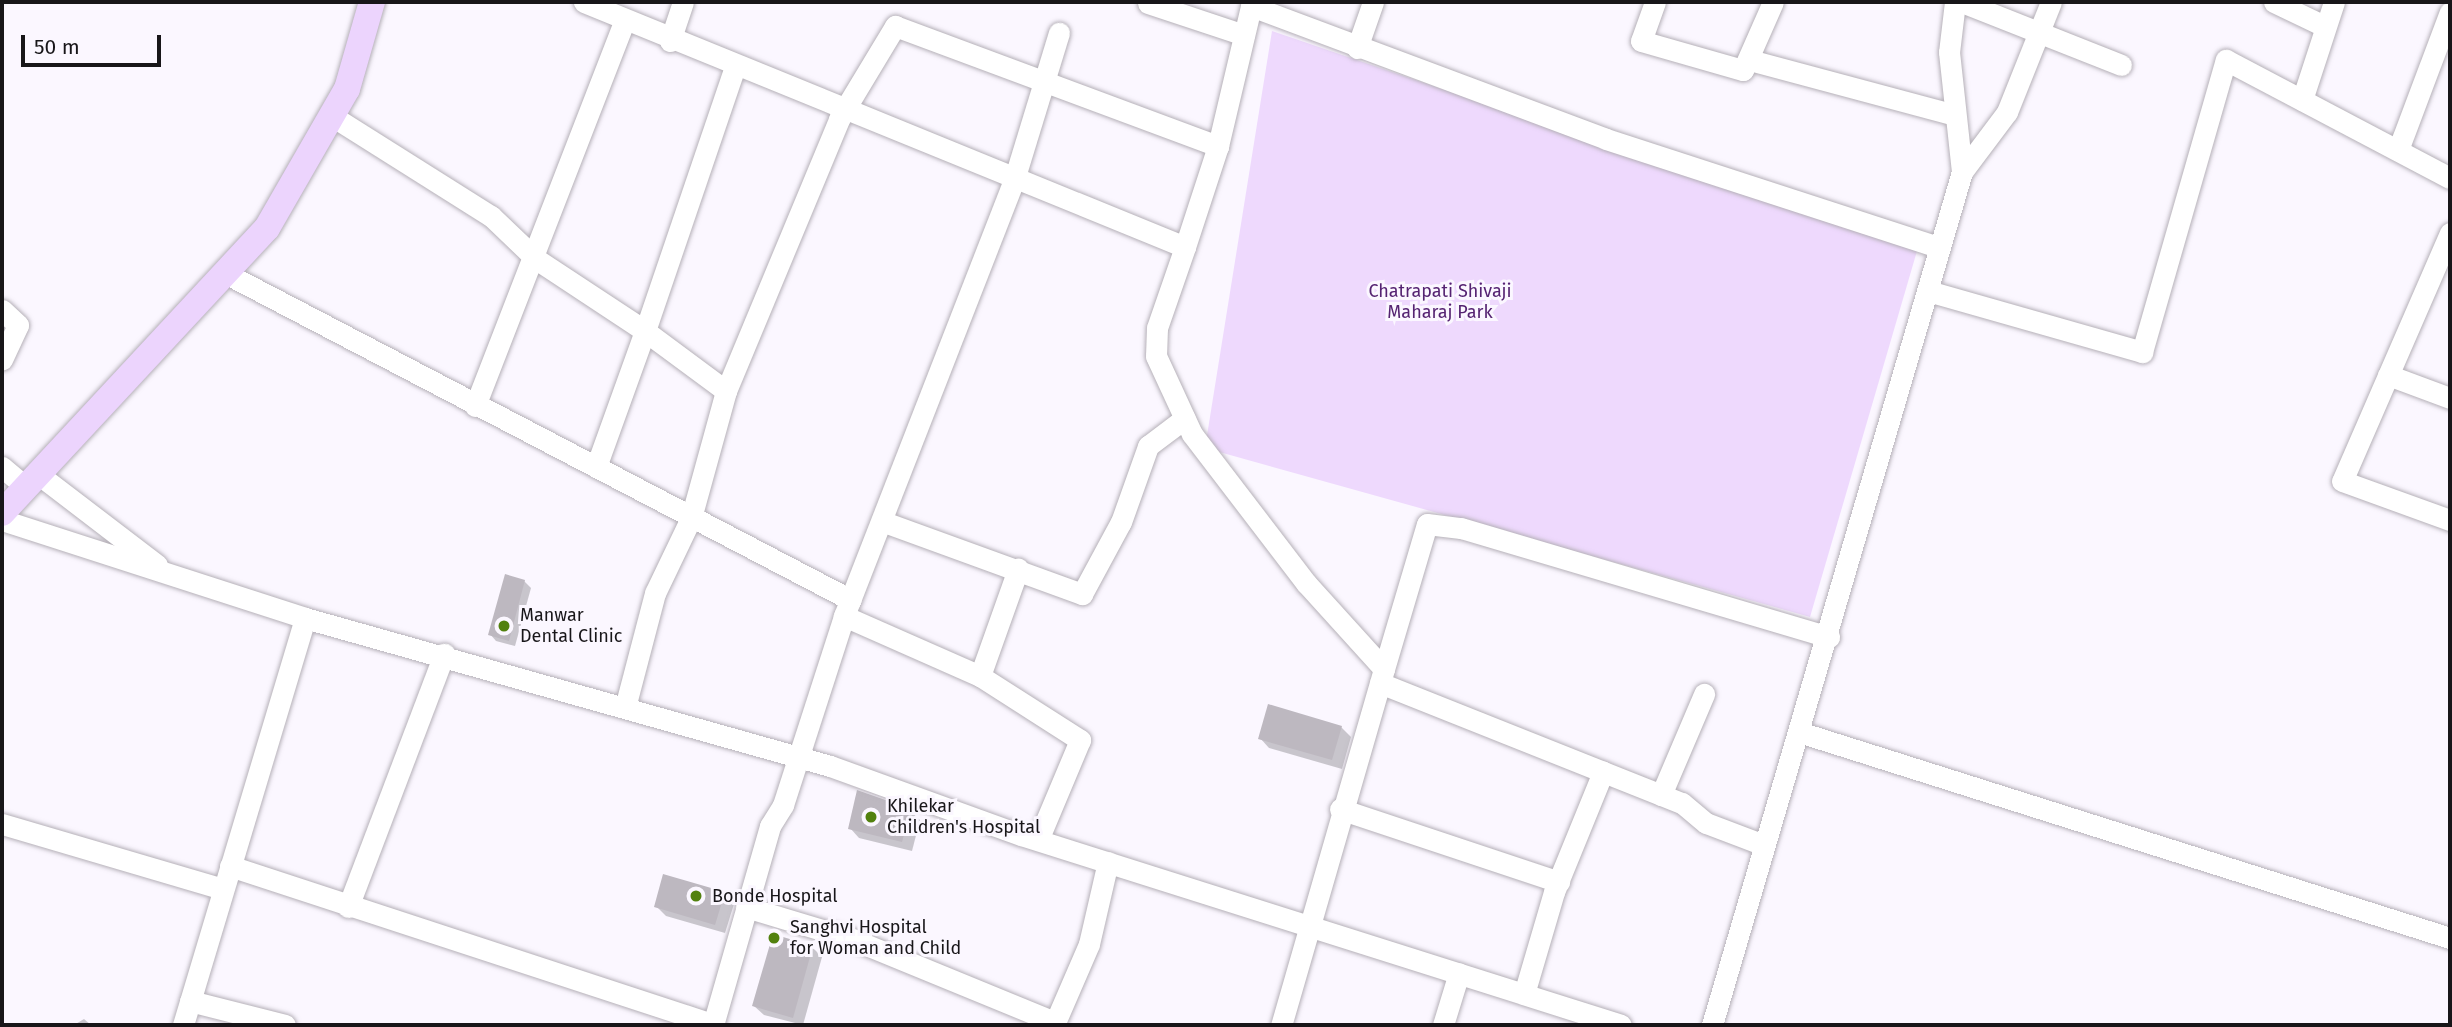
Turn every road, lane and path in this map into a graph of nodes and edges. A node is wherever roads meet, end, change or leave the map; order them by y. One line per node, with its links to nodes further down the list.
1 (372, 2): 29 (main road)
2 (584, 2): 15 (street)
3 (683, 2): 20 (street)
4 (1373, 2): 21 (street)
5 (1655, 2): 22 (street)
6 (1773, 2): 22 (street)
7 (1955, 2): 28 (street)
8 (1962, 2): 19 (street)
9 (2051, 2): 19 (street)
10 (2274, 2): 16 (street)
11 (2334, 2): 16 (street)
12 (1147, 3): 18 (street)
13 (1252, 4): 18 (street); 21 (street)
14 (2449, 17): 31 (street)
15 (625, 20): 20 (street); 38 (street)
16 (2324, 26): 26 (street)
17 (1059, 33): 25 (street)
18 (1244, 35): 30 (street)
19 (2039, 36): 23 (street); 32 (street)
20 (670, 41): 24 (street)
21 (1357, 48): 37 (street)
22 (1750, 60): 28 (street)
23 (2121, 65)
24 (735, 67): 27 (street); 42 (street)
25 (1041, 80): 27 (street); 30 (street); 34 (street)
26 (2302, 100): 31 (street); 40 (street)
27 (844, 110): 34 (street); 45 (street)
28 (1951, 114): 32 (street)
29 (332, 116): 38 (street); 39 (main road)
30 (1218, 146): 36 (street)
31 (2398, 150): 33 (street)
32 (1962, 172): 37 (street)
33 (2450, 178)
34 (1014, 180): 36 (street); 56 (street)
35 (2450, 233): 44 (street)
36 (1185, 247): 48 (street)
37 (1939, 247): 40 (street)
38 (536, 259): 42 (street); 47 (street)
39 (225, 273): 47 (street); 51 (main road)
40 (1927, 291): 61 (street)
41 (2, 310): 43 (street)
42 (645, 331): 45 (street); 50 (street)
43 (2, 360)
44 (2388, 375): 46 (street); 55 (street)
45 (726, 391): 53 (street)
46 (2450, 398)
47 (475, 406): 50 (street)
48 (1185, 418): 58 (street); 64 (street)
49 (2, 467): 51 (street)
50 (596, 467): 53 (street)
51 (32, 481): 52 (main road); 57 (street)
52 (2, 513)
53 (691, 518): 59 (street); 66 (street)
54 (2, 520): 57 (street)
55 (2450, 520)
56 (884, 522): 58 (street); 59 (street)
57 (161, 568): 60 (street)
58 (1018, 569): 63 (street)
59 (847, 608): 63 (street); 68 (street)
60 (305, 618): 62 (street); 76 (street)
61 (1829, 637): 64 (street); 67 (street)
62 (444, 654): 66 (street); 79 (street)
63 (980, 676): 73 (street)
64 (1382, 676): 69 (street); 71 (street)
65 (1704, 694): 70 (street)
66 (625, 707): 68 (street)
67 (1799, 732): 74 (street); 82 (street)
68 (799, 757): 73 (street); 80 (street)
69 (1603, 772): 70 (street); 77 (street)
70 (1661, 795): 74 (street)
71 (1340, 809): 77 (street); 81 (street)
72 (2, 824): 78 (street)
73 (1038, 840): 75 (street)
74 (1764, 845): 93 (street)
75 (1108, 862): 81 (street); 86 (street)
76 (230, 866): 78 (street); 79 (street)
77 (1559, 882): 84 (street)
78 (223, 889): 85 (street)
79 (348, 907): 89 (street)
80 (746, 907): 86 (street); 89 (street)
81 (1312, 926): 83 (street); 90 (street)
82 (2450, 938)
83 (1460, 973): 84 (street); 91 (street)
84 (1524, 994): 92 (street)
85 (190, 1001): 87 (street); 88 (street)
86 (1054, 1024)
87 (183, 1025)
88 (285, 1025)
89 (714, 1025)
90 (1281, 1025)
91 (1443, 1025)
92 (1621, 1025)
93 (1712, 1025)

